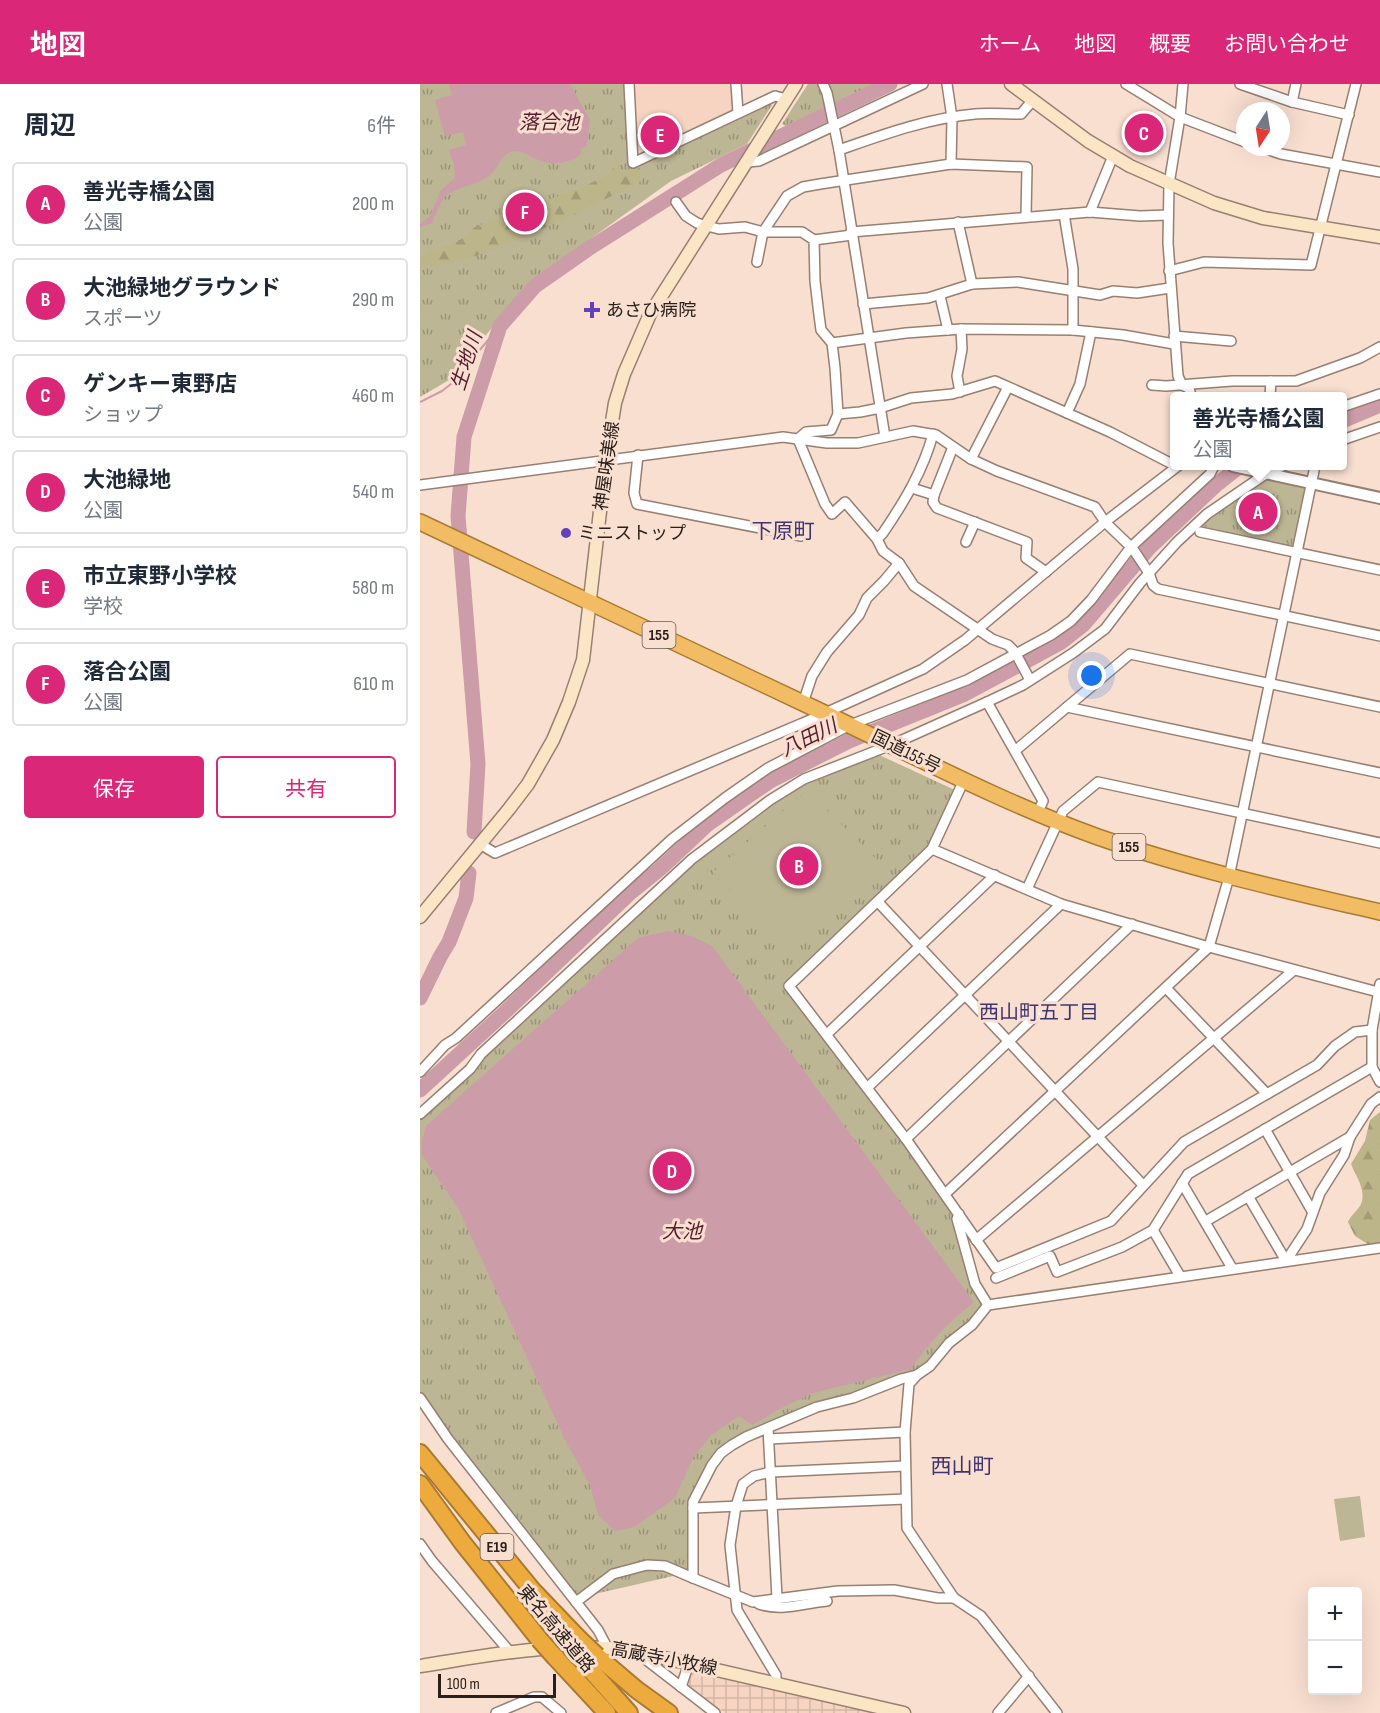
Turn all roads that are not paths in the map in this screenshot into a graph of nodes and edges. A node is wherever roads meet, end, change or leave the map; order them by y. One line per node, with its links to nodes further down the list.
1 (629, 84): 16 (street)
2 (736, 84): 16 (street)
3 (796, 84): 15 (main road, 神屋味美線)
4 (823, 84): 20 (street)
5 (924, 84): 20 (street)
6 (947, 84): 19 (street)
7 (1011, 84): 13 (main road)
8 (1126, 84): 18 (street)
9 (1183, 84): 18 (street)
10 (1240, 84): 14 (street)
11 (1296, 84): 14 (street)
12 (1356, 84): 17 (street)
13 (1033, 100): 19 (street); 23 (main road)
14 (1292, 102): 17 (street)
15 (783, 104): 16 (street); 25 (main road, 神屋味美線)
16 (738, 113)
17 (1349, 115): 27 (street)
18 (1180, 117): 21 (street); 30 (street)
19 (952, 118): 22 (street); 26 (street)
20 (833, 121): 22 (street); 25 (street)
21 (1236, 139)
22 (839, 150): 29 (street)
23 (1113, 156): 30 (main road); 32 (street)
24 (1290, 156): 27 (street)
25 (748, 162): 37 (main road, 神屋味美線)
26 (951, 164): 29 (street); 35 (street)
27 (1337, 165): 28 (street); 38 (street)
28 (1380, 172)
29 (843, 180): 39 (street); 40 (street)
30 (1168, 184): 34 (street); 38 (main road)
31 (676, 202): 37 (street)
32 (1090, 212): 33 (street); 34 (street)
33 (1064, 214): 35 (street); 47 (street)
34 (1168, 215): 44 (street)
35 (1026, 216): 36 (street)
36 (958, 222): 40 (street); 45 (street)
37 (707, 226): 39 (street); 78 (main road, 神屋味美線)
38 (1320, 228): 41 (main road); 44 (street)
39 (763, 232): 42 (street); 43 (street)
40 (852, 234): 42 (street); 49 (street)
41 (1380, 237)
42 (814, 240): 57 (street)
43 (757, 262)
44 (1169, 271): 46 (street)
45 (972, 284): 47 (street); 48 (street)
46 (1170, 288): 47 (street); 55 (street)
47 (1074, 290): 52 (street)
48 (939, 296): 49 (street); 51 (street)
49 (863, 304): 54 (street)
50 (961, 329): 51 (street); 52 (street); 63 (street)
51 (948, 330): 54 (street)
52 (1073, 330): 53 (street)
53 (1091, 332): 55 (street); 70 (street)
54 (869, 338): 57 (street); 68 (street)
55 (1174, 340): 56 (street); 61 (street)
56 (1231, 340)
57 (832, 343): 69 (street)
58 (1380, 347): 59 (street)
59 (1270, 381): 61 (street); 65 (street)
60 (1152, 385): 61 (street)
61 (1182, 385): 64 (street)
62 (1008, 387): 63 (street); 70 (street); 79 (street)
63 (960, 392): 68 (street)
64 (1190, 392)
65 (1270, 392)
66 (1380, 394): 67 (street)
67 (1347, 405)
68 (880, 408): 69 (street); 73 (street)
69 (838, 414): 75 (street)
70 (1067, 414): 80 (street)
71 (1380, 427): 74 (street)
72 (933, 434): 73 (street); 76 (street); 89 (street)
73 (885, 437): 75 (street)
74 (1347, 438)
75 (798, 439): 77 (street); 97 (street)
76 (953, 447): 79 (street); 90 (street)
77 (638, 455): 78 (street); 96 (street)
78 (606, 459): 88 (street); 105 (main road, 神屋味美線)
79 (971, 459): 94 (street)
80 (1170, 462)
81 (1172, 470): 94 (street)
82 (1212, 470): 99 (street)
83 (1254, 470): 86 (street)
84 (1273, 470): 86 (street)
85 (1314, 470): 87 (street)
86 (1267, 473): 87 (street); 104 (street)
87 (1312, 483): 91 (street); 100 (street)
88 (420, 485)
89 (912, 488): 90 (street); 97 (street)
90 (934, 495): 93 (street)
91 (1380, 498)
92 (420, 522): 105 (highway, 国道155号 / 155)
93 (975, 522): 98 (street); 103 (street)
94 (1106, 522): 99 (street); 103 (street)
95 (1200, 532): 100 (street)
96 (801, 536)
97 (877, 539): 101 (street)
98 (966, 542)
99 (1132, 548): 104 (street); 109 (street)
100 (1297, 552): 102 (street); 106 (street)
101 (899, 562): 107 (street); 112 (street)
102 (1380, 570)
103 (1046, 572): 107 (street)
104 (1149, 572): 106 (street); 110 (street)
105 (591, 603): 112 (highway, 国道155号 / 155); 127 (main road, 神屋味美線)
106 (1284, 615): 108 (street); 111 (street)
107 (977, 630): 109 (street); 116 (street)
108 (1380, 636)
109 (1016, 654): 110 (street); 117 (street)
110 (1030, 680): 113 (street)
111 (1269, 683): 114 (street); 115 (street); 119 (street)
112 (803, 702): 116 (highway, 国道155号 / 155)
113 (987, 702): 118 (street); 120 (street)
114 (1067, 707): 119 (street); 120 (street)
115 (1380, 707)
116 (825, 713): 117 (highway, 国道155号 / 155); 127 (street)
117 (850, 725): 118 (highway, 国道155号 / 155); 148 (street)
118 (891, 745): 122 (highway, 国道155号 / 155); 154 (street)
119 (1256, 747): 121 (street); 124 (street)
120 (1016, 750): 123 (street)
121 (1380, 773)
122 (964, 780): 123 (highway, 国道155号 / 155); 128 (street)
123 (1038, 812): 125 (highway, 国道155号 / 155)
124 (1242, 813): 125 (street); 126 (street); 130 (street)
125 (1057, 820): 130 (highway, 国道155号 / 155); 131 (street)
126 (1380, 843)
127 (480, 844): 135 (main road, 神屋味美線)
128 (933, 849): 129 (street); 132 (street)
129 (995, 875): 131 (street); 137 (street)
130 (1229, 878): 134 (highway, 国道155号 / 155); 138 (street)
131 (1027, 889): 133 (street)
132 (878, 902): 137 (street); 144 (street)
133 (1061, 903): 136 (street); 142 (street)
134 (1380, 912)
135 (420, 917)
136 (1132, 924): 138 (street); 146 (street)
137 (920, 947): 142 (street); 144 (street)
138 (1209, 947): 139 (street); 140 (street)
139 (1294, 970): 141 (street); 145 (street)
140 (1166, 988): 145 (street); 151 (street)
141 (1379, 988): 143 (street)
142 (965, 994): 146 (street); 150 (street)
143 (1372, 1030): 147 (street); 152 (street)
144 (827, 1034): 150 (street)
145 (1214, 1038): 152 (street); 156 (street)
146 (1010, 1042): 151 (street); 158 (street)
147 (1372, 1067): 149 (street); 155 (street)
148 (420, 1072)
149 (1380, 1082)
150 (868, 1087): 158 (street)
151 (1056, 1091): 156 (street); 162 (street)
152 (1267, 1094): 161 (street)
153 (1380, 1097): 157 (street)
154 (420, 1114)
155 (1265, 1129): 159 (street); 160 (street)
156 (1099, 1137): 161 (street); 168 (street)
157 (1350, 1137): 159 (street); 164 (street)
158 (906, 1139): 162 (street)
159 (1289, 1172): 163 (street); 164 (street)
160 (1182, 1183): 166 (street); 167 (street)
161 (1143, 1185): 168 (street)
162 (945, 1194): 165 (street)
163 (1248, 1196): 166 (street); 170 (street)
164 (1312, 1211): 170 (street)
165 (959, 1214): 168 (street); 174 (street)
166 (1206, 1221): 171 (street)
167 (1153, 1230): 172 (street); 173 (street)
168 (976, 1240)
169 (1380, 1248): 170 (street)
170 (1286, 1261): 171 (street)
171 (1232, 1268): 172 (street)
172 (1180, 1276): 174 (street)
173 (996, 1278)
174 (988, 1305): 175 (street)
175 (917, 1375): 177 (street); 178 (street)
176 (420, 1398): 195 (street)
177 (768, 1428): 179 (street); 188 (street)
178 (904, 1432): 179 (street); 182 (street)
179 (769, 1439): 183 (street)
180 (420, 1453): 197 (highway, E19)
181 (420, 1458): 197 (highway, 東名高速道路)
182 (905, 1466): 183 (street); 185 (street)
183 (771, 1472): 186 (street); 187 (street)
184 (420, 1484): 208 (highway, 東名高速道路, bridge)
185 (906, 1499): 186 (street); 193 (street)
186 (772, 1505): 187 (street); 192 (street)
187 (736, 1506): 188 (street); 191 (street)
188 (693, 1508): 190 (street)
189 (420, 1544): 199 (street)
190 (693, 1578): 191 (street); 195 (street)
191 (735, 1596): 196 (street); 204 (street)
192 (777, 1598): 193 (street); 196 (street)
193 (954, 1598): 203 (street)
194 (827, 1601): 196 (street)
195 (576, 1602): 200 (street)
196 (753, 1602)
197 (570, 1638): 200 (highway, E19, bridge); 209 (highway, 東名高速道路, bridge)
198 (634, 1651): 200 (main road, 高蔵寺小牧線); 201 (main road, 高蔵寺小牧線); 205 (street)
199 (510, 1652): 200 (main road, 高蔵寺小牧線); 202 (main road, 高蔵寺小牧線)
200 (602, 1652): 210 (highway, E19)
201 (689, 1663): 204 (main road, 高蔵寺小牧線); 205 (street)
202 (420, 1666)
203 (1029, 1676): 213 (street); 214 (street)
204 (776, 1682): 212 (main road, 高蔵寺小牧線)
205 (681, 1687): 211 (street)
206 (495, 1713): 207 (street)
207 (561, 1713)
208 (607, 1713)
209 (629, 1713)
210 (669, 1713)
211 (715, 1713)
212 (904, 1713)
213 (998, 1713)
214 (1057, 1713)

